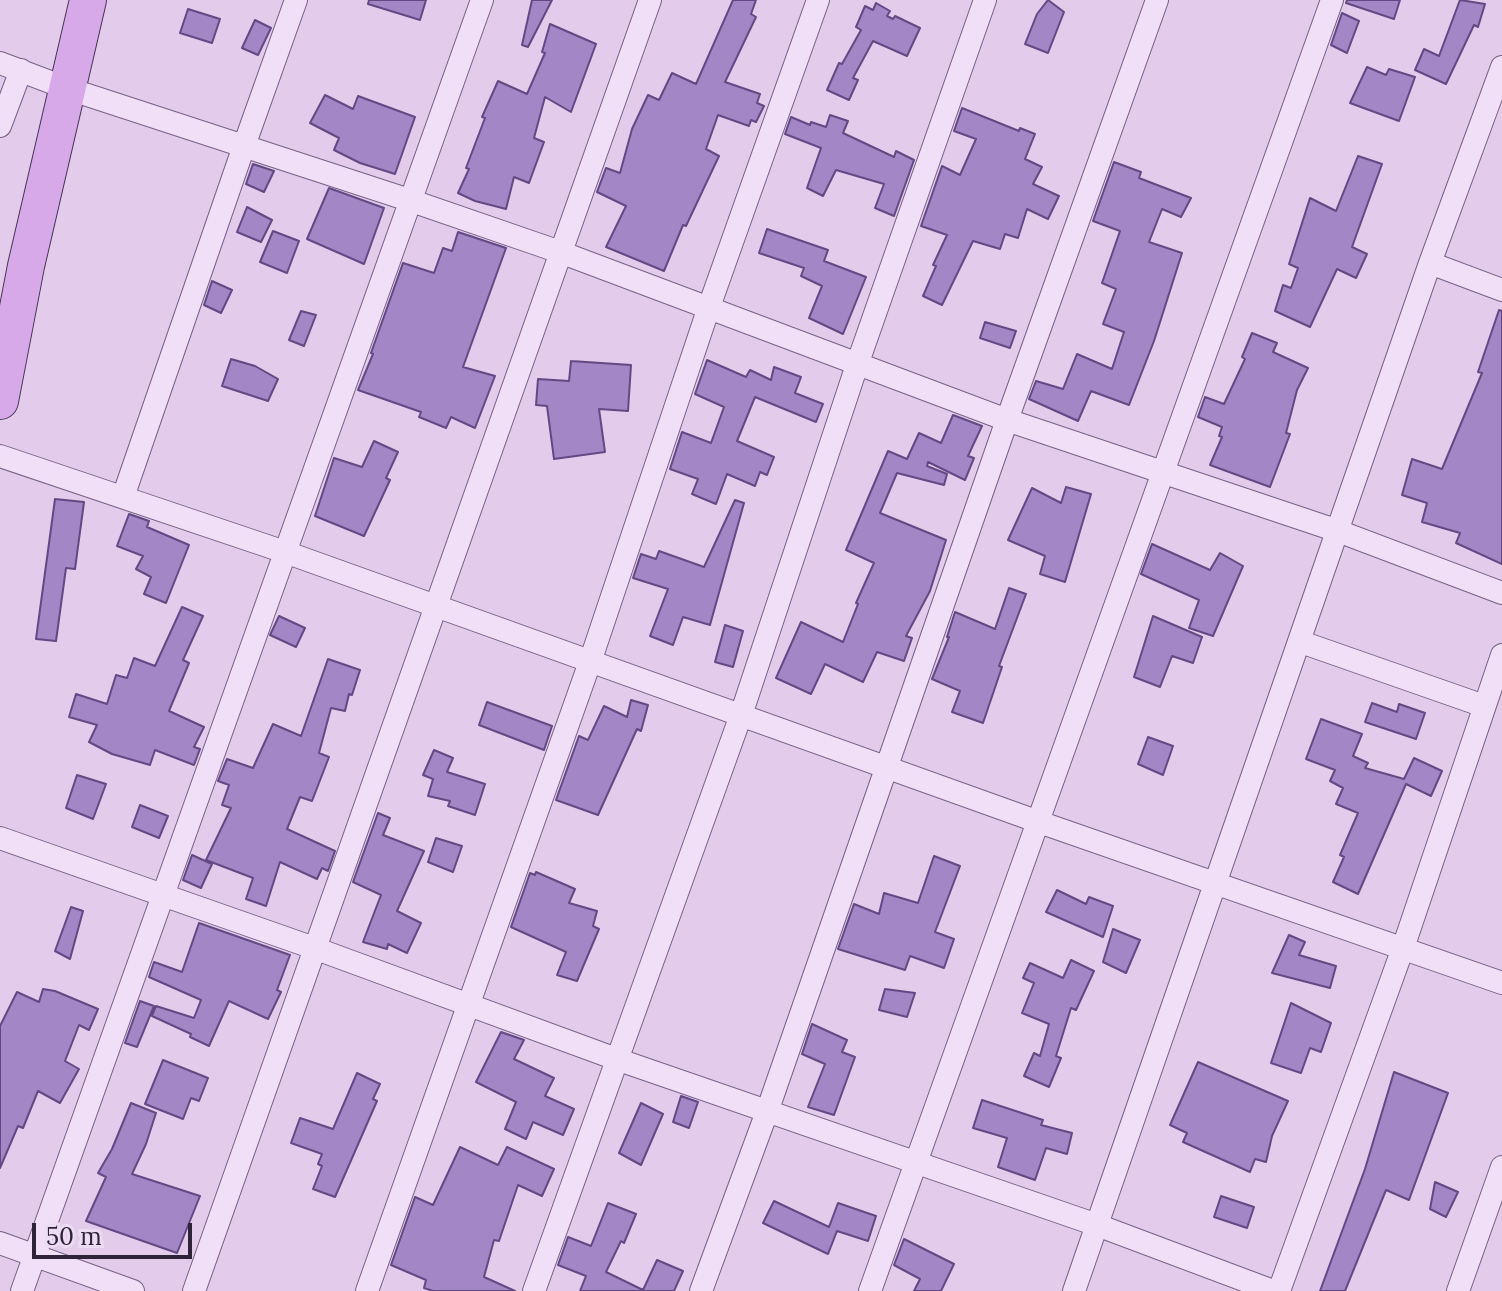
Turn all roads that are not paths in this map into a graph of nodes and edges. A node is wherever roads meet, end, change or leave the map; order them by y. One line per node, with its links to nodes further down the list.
1 (88, 0): 11 (main road)
2 (296, 0): 13 (street)
3 (482, 0): 14 (street)
4 (650, 0): 15 (street)
5 (818, 0): 18 (street)
6 (985, 0): 19 (street)
7 (1157, 0): 21 (street)
8 (1332, 0): 23 (street)
9 (10, 67): 11 (street); 12 (street)
10 (1502, 67): 16 (street)
11 (66, 88): 13 (street); 20 (main road)
12 (0, 126)
13 (244, 146): 14 (street); 24 (street)
14 (412, 201): 15 (street); 26 (street)
15 (560, 252): 18 (street); 28 (street)
16 (1430, 263): 17 (street); 25 (street)
17 (1502, 290)
18 (709, 307): 19 (street); 31 (street)
19 (857, 365): 21 (street); 33 (street)
20 (0, 401)
21 (1007, 420): 23 (street); 34 (street)
22 (0, 456): 24 (street)
23 (1163, 474): 25 (street); 35 (street)
24 (123, 497): 26 (street)
25 (1338, 531): 27 (street); 29 (street)
26 (285, 552): 28 (street); 38 (street)
27 (1502, 593)
28 (435, 605): 31 (street); 39 (street)
29 (1301, 642): 32 (street); 37 (street)
30 (1502, 655): 32 (street)
31 (590, 662): 33 (street); 42 (street)
32 (1484, 706): 40 (street)
33 (741, 715): 34 (street); 43 (street)
34 (887, 766): 35 (street); 44 (street)
35 (1039, 822): 37 (street); 45 (street)
36 (0, 838): 38 (street)
37 (1214, 881): 40 (street); 47 (street)
38 (165, 895): 39 (street); 49 (street)
39 (314, 948): 42 (street); 52 (street)
40 (1403, 948): 41 (street); 59 (street)
41 (1502, 983)
42 (468, 1006): 43 (street); 53 (street)
43 (619, 1060): 44 (street); 54 (street)
44 (768, 1109): 45 (street); 55 (street)
45 (918, 1162): 47 (street); 56 (street)
46 (1502, 1167): 60 (street)
47 (1097, 1225): 57 (street); 58 (street)
48 (0, 1243): 49 (street)
49 (35, 1256): 50 (street); 51 (street)
50 (22, 1291)
51 (133, 1291)
52 (194, 1291)
53 (367, 1291)
54 (534, 1291)
55 (701, 1291)
56 (870, 1291)
57 (1074, 1291)
58 (1273, 1291)
59 (1279, 1291)
60 (1458, 1291)

